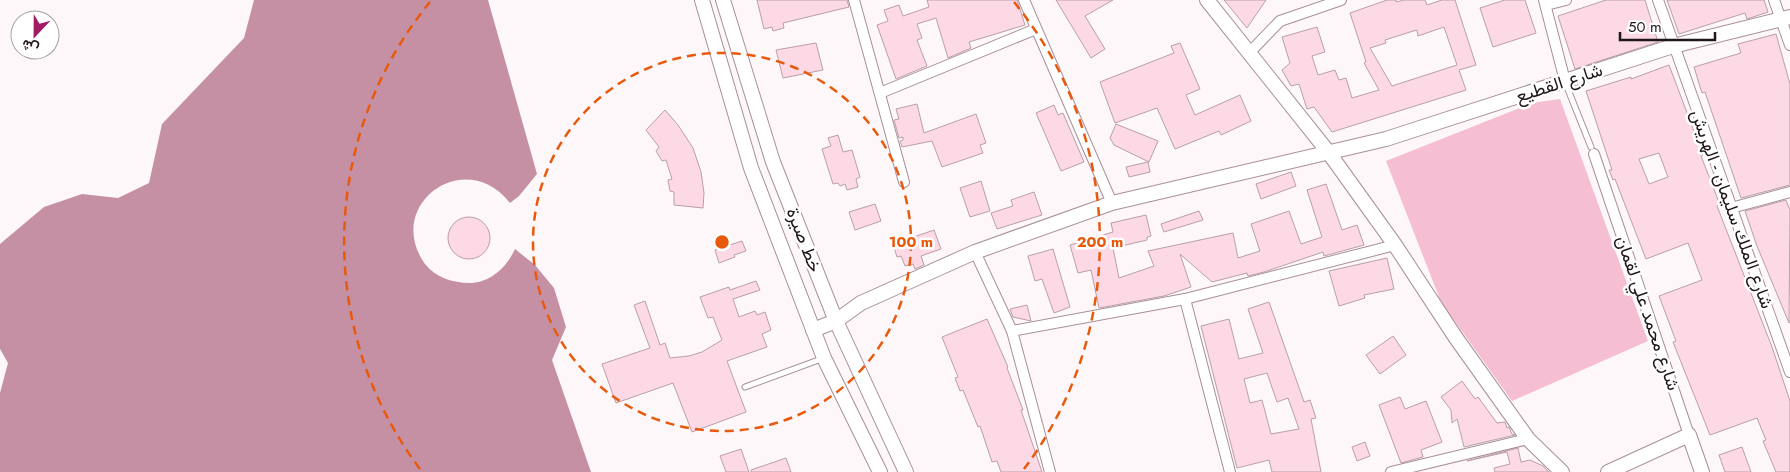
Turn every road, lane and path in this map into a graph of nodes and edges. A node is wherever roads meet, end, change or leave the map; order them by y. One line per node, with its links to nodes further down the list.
1 (702, 0): 28 (street, خط صيرة)
2 (723, 0): 27 (street, خط صيرة)
3 (854, 0): 17 (street)
4 (1024, 0): 12 (street)
5 (1207, 0): 15 (street)
6 (1341, 0): 15 (street)
7 (1566, 0): 10 (street)
8 (1658, 0): 14 (street, شارع الملك سليمان - الهريش)
9 (1774, 0): 11 (street)
10 (1545, 3): 16 (street)
11 (1785, 18): 13 (street); 14 (street, شارع القطيع)
12 (1036, 29): 17 (street); 22 (street)
13 (1790, 45)
14 (1673, 46): 16 (street, شارع القطيع); 23 (street, شارع الملك سليمان - الهريش)
15 (1250, 52): 19 (street)
16 (1565, 81): 18 (lane); 19 (street, شارع القطيع)
17 (880, 93): 20 (street)
18 (1593, 150): 33 (street, شارع محمد علي لقمان)
19 (1329, 153): 22 (street, شارع القطيع); 24 (street)
20 (904, 182)
21 (1790, 192): 23 (street)
22 (1112, 203): 25 (street, شارع القطيع)
23 (1731, 208): 31 (street, شارع الملك سليمان - الهريش)
24 (1395, 245): 26 (street); 34 (street)
25 (975, 252): 27 (street, شارع القطيع); 29 (street)
26 (1185, 299): 29 (street); 38 (street)
27 (836, 321): 28 (street, شارع القطيع); 36 (street, خط صيرة)
28 (813, 330): 30 (street, خط صيرة)
29 (1012, 331): 37 (street)
30 (824, 358): 32 (lane); 35 (street, خط صيرة)
31 (1790, 372)
32 (745, 387)
33 (1689, 435): 41 (street); 42 (street, شارع محمد علي لقمان)
34 (1528, 439): 39 (street); 40 (street)
35 (880, 472)
36 (906, 472)
37 (1050, 472)
38 (1230, 472)
39 (1391, 472)
40 (1562, 472)
41 (1608, 472)
42 (1702, 472)

